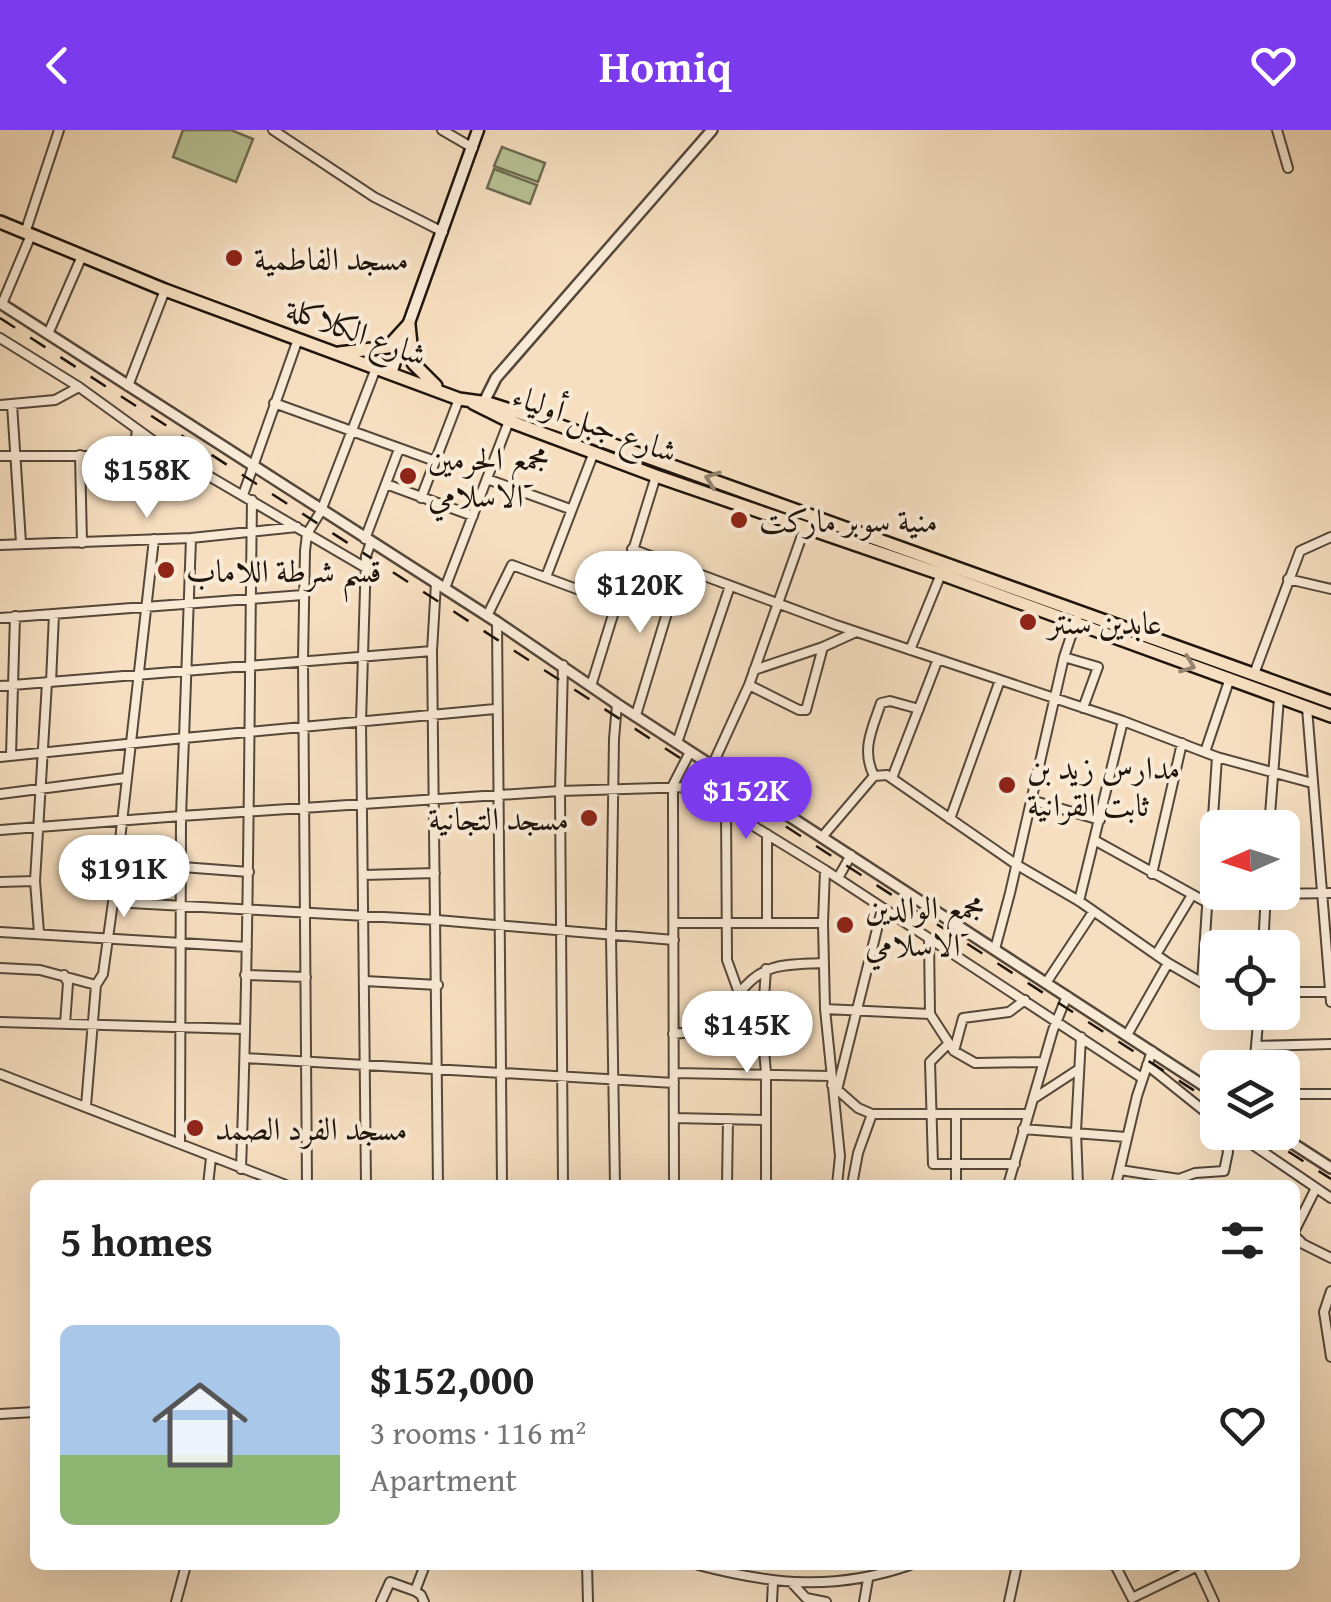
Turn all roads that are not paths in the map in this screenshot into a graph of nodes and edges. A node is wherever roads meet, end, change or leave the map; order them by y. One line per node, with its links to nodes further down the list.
1 (59, 130): 11 (street)
2 (274, 130): 10 (street)
3 (442, 130): 7 (street)
4 (478, 130): 7 (main road)
5 (712, 130): 29 (street)
6 (1276, 130): 8 (street)
7 (473, 148): 10 (main road)
8 (1288, 168)
9 (0, 222): 11 (main road, شارع الكلاكلة)
10 (443, 232): 15 (main road)
11 (28, 234): 12 (main road, شارع الكلاكلة); 14 (street)
12 (82, 256): 13 (main road, شارع الكلاكلة); 16 (street)
13 (166, 290): 18 (main road, شارع الكلاكلة); 22 (street)
14 (1, 304): 16 (street)
15 (409, 324): 19 (main road); 21 (main road); 24 (main road)
16 (48, 334): 22 (street)
17 (0, 338): 23 (street)
18 (298, 339): 19 (main road, شارع الكلاكلة); 26 (street)
19 (334, 353): 20 (main road, شارع الكلاكلة)
20 (376, 368): 21 (main road, شارع الكلاكلة); 32 (street)
21 (392, 374): 24 (main road, شارع الكلاكلة)
22 (128, 386): 39 (street)
23 (79, 388): 28 (street); 31 (street)
24 (443, 392): 25 (main road, شارع الكلاكلة)
25 (458, 399): 29 (main road, شارع الكلاكلة); 38 (street)
26 (274, 403): 32 (street); 39 (street)
27 (0, 404): 28 (street)
28 (12, 404): 35 (street)
29 (479, 405): 30 (main road, شارع جبل أولياء); 75 (main road, شارع جبل أولياء, one-way to 29)
30 (509, 421): 34 (main road, شارع جبل أولياء); 41 (street)
31 (136, 429): 36 (street); 43 (street)
32 (350, 431): 33 (street); 47 (street)
33 (399, 449): 38 (street); 42 (street)
34 (594, 452): 40 (main road, شارع جبل أولياء); 46 (street)
35 (16, 455): 36 (street); 37 (street); 57 (street)
36 (80, 455): 58 (street)
37 (0, 456)
38 (435, 461): 44 (street)
39 (252, 466): 43 (street); 47 (street)
40 (656, 476): 50 (main road, شارع جبل أولياء); 60 (street)
41 (487, 479): 46 (street); 48 (street)
42 (386, 484): 44 (street); 56 (street)
43 (243, 495): 45 (street)
44 (421, 498): 48 (street)
45 (252, 500): 49 (street); 51 (street)
46 (570, 510): 64 (street)
47 (321, 511): 52 (street); 56 (street)
48 (473, 516): 66 (street)
49 (297, 527): 51 (street); 52 (street)
50 (805, 528): 63 (main road, شارع جبل أولياء); 71 (street)
51 (252, 533): 54 (street); 70 (street)
52 (307, 534): 61 (street); 69 (street)
53 (1331, 537): 65 (street)
54 (191, 538): 55 (street); 72 (street)
55 (154, 539): 58 (street); 74 (street)
56 (368, 541): 61 (street); 66 (street)
57 (21, 543): 58 (street); 59 (street)
58 (82, 543)
59 (0, 544)
60 (632, 549): 62 (street); 73 (street)
61 (366, 568): 85 (street)
62 (681, 568): 67 (street); 111 (street)
63 (941, 574): 80 (main road, شارع جبل أولياء); 83 (street)
64 (546, 578): 73 (street); 79 (street)
65 (1288, 578): 68 (street); 93 (street)
66 (441, 586): 79 (street); 84 (street)
67 (730, 586): 71 (street); 119 (street)
68 (1331, 589)
69 (303, 594): 70 (street); 88 (street)
70 (248, 601): 72 (street); 89 (street)
71 (778, 603): 81 (street); 91 (street)
72 (190, 604): 74 (street); 92 (street)
73 (617, 604): 100 (street)
74 (144, 607): 76 (street); 94 (street)
75 (1080, 610): 80 (street); 93 (main road, شارع جبل أولياء)
76 (54, 614): 77 (street); 97 (street)
77 (16, 616): 78 (street); 98 (street)
78 (0, 618)
79 (492, 619): 90 (street); 108 (street)
80 (1074, 624): 86 (street); 96 (main road, شارع جبل أولياء, one-way to 96)
81 (856, 632): 82 (street); 83 (street)
82 (824, 647): 91 (street); 101 (street)
83 (910, 650): 87 (street)
84 (432, 651): 85 (street); 110 (street)
85 (364, 656): 88 (street); 114 (street)
86 (1064, 656): 102 (street); 106 (street)
87 (938, 659): 95 (street); 109 (street)
88 (303, 660): 89 (street); 115 (street)
89 (250, 665): 92 (street); 116 (street)
90 (562, 665): 100 (street); 136 (street)
91 (754, 670): 101 (street)
92 (186, 672): 94 (street); 117 (street)
93 (1254, 674): 104 (main road, شارع جبل أولياء)
94 (136, 676): 97 (street); 118 (street)
95 (1000, 680): 102 (street); 148 (street)
96 (1229, 681): 103 (main road, شارع جبل أولياء); 123 (street)
97 (49, 682): 98 (street); 121 (street)
98 (12, 684): 99 (street); 124 (street)
99 (0, 686)
100 (591, 686): 105 (street)
101 (750, 686): 127 (street)
102 (1054, 697): 106 (street); 140 (street)
103 (1279, 698): 107 (main road, شارع جبل أولياء); 128 (street)
104 (1331, 702)
105 (618, 704): 111 (street); 134 (street)
106 (1083, 708): 113 (street)
107 (1307, 708): 112 (main road, شارع جبل أولياء); 132 (street)
108 (495, 709): 110 (street); 138 (street)
109 (918, 709): 129 (street); 131 (street)
110 (432, 715): 114 (street); 139 (street)
111 (636, 716): 119 (street)
112 (1331, 716)
113 (1123, 720): 120 (street); 150 (street)
114 (361, 722): 115 (street); 141 (street)
115 (304, 728): 116 (street); 142 (street)
116 (250, 734): 117 (street); 146 (street)
117 (184, 738): 118 (street); 147 (street)
118 (129, 742): 121 (street); 130 (street)
119 (676, 742): 122 (street)
120 (1182, 743): 123 (street); 162 (street)
121 (44, 752): 124 (street); 135 (street)
122 (690, 752): 127 (street); 133 (street)
123 (1205, 752): 126 (street)
124 (11, 755): 125 (street)
125 (0, 757)
126 (1217, 757): 128 (street); 144 (street)
127 (712, 766): 154 (street)
128 (1271, 774): 132 (street); 145 (street)
129 (874, 776): 131 (street); 154 (street)
130 (125, 778): 135 (street); 149 (street)
131 (892, 778): 148 (street)
132 (1312, 783): 168 (street)
133 (674, 785): 134 (street); 143 (street); 182 (street)
134 (612, 789): 136 (street); 188 (street)
135 (40, 790): 137 (street); 151 (street)
136 (560, 791): 138 (street); 185 (street)
137 (0, 794)
138 (498, 796): 139 (street); 184 (street)
139 (434, 798): 141 (street); 161 (street)
140 (1031, 800): 150 (street); 157 (street)
141 (364, 802): 142 (street); 163 (street)
142 (305, 807): 146 (street); 177 (street)
143 (726, 807): 153 (street); 181 (street)
144 (1212, 810)
145 (1269, 810)
146 (250, 811): 147 (street); 160 (street)
147 (181, 816): 149 (street); 158 (street)
148 (950, 819): 157 (street)
149 (121, 820): 151 (street); 172 (street)
150 (1100, 820): 155 (street)
151 (38, 825): 152 (street); 165 (street)
152 (0, 830)
153 (767, 834): 159 (street); 180 (street)
154 (822, 837): 156 (street)
155 (1096, 841): 162 (street); 171 (street)
156 (851, 855): 164 (street); 194 (street)
157 (1017, 865): 171 (street); 194 (street)
158 (182, 868): 160 (street); 173 (street)
159 (825, 870): 164 (street); 183 (street)
160 (250, 872): 175 (street)
161 (435, 874): 163 (street); 179 (street)
162 (1152, 874): 169 (street)
163 (364, 875): 178 (street)
164 (838, 878): 174 (street)
165 (35, 881): 166 (street); 187 (street)
166 (0, 882)
167 (1300, 894): 168 (street)
168 (1326, 894): 209 (street)
169 (1192, 896): 170 (street); 195 (street)
170 (1200, 899)
171 (1079, 901): 176 (street)
172 (113, 902): 173 (street); 189 (street)
173 (180, 904): 175 (street); 192 (street)
174 (882, 909): 191 (street); 215 (street)
175 (248, 910): 177 (street); 193 (street)
176 (1094, 912): 195 (street); 205 (street)
177 (306, 914): 178 (street); 202 (street)
178 (364, 917): 179 (street); 203 (street)
179 (437, 920): 184 (street); 207 (street)
180 (767, 921): 181 (street); 183 (street)
181 (726, 922): 182 (street); 210 (street)
182 (674, 923): 190 (street)
183 (822, 923): 196 (street)
184 (499, 925): 185 (street); 241 (street)
185 (562, 931): 188 (street); 244 (street)
186 (0, 932): 187 (street)
187 (39, 933): 189 (street)
188 (612, 936): 190 (street); 247 (street)
189 (107, 938): 192 (street); 206 (street)
190 (674, 940): 226 (street)
191 (929, 940): 212 (street); 216 (street)
192 (180, 942): 193 (street); 223 (street)
193 (247, 947): 200 (street)
194 (995, 949): 205 (street)
195 (1157, 953): 197 (street)
196 (823, 963): 199 (street); 214 (street)
197 (1168, 963): 204 (street); 227 (street)
198 (0, 968): 201 (street)
199 (766, 968): 210 (street); 222 (street)
200 (245, 975): 202 (street); 224 (street)
201 (64, 976): 206 (street); 219 (street)
202 (306, 976): 235 (street)
203 (365, 981): 207 (street); 237 (street)
204 (1200, 981)
205 (1046, 983): 211 (street)
206 (96, 985): 220 (street)
207 (438, 985): 240 (street)
208 (1300, 992): 209 (street)
209 (1330, 992): 213 (street)
210 (739, 994): 221 (street)
211 (1067, 996): 217 (street); 227 (street)
212 (1025, 1000): 217 (street); 231 (street)
213 (1331, 1002)
214 (825, 1009): 215 (street); 249 (street)
215 (857, 1010): 216 (street); 249 (street)
216 (930, 1014): 231 (street)
217 (1056, 1020): 228 (street); 236 (street)
218 (0, 1022): 219 (street)
219 (65, 1024): 220 (street)
220 (95, 1026): 223 (street); 253 (street)
221 (751, 1026): 222 (street); 226 (street)
222 (762, 1026): 242 (street)
223 (178, 1028): 224 (street); 265 (street)
224 (244, 1030): 234 (street)
225 (1257, 1030): 230 (street)
226 (673, 1034): 245 (street)
227 (1126, 1035): 233 (street)
228 (1081, 1037): 239 (street); 246 (street)
229 (1331, 1044): 230 (street)
230 (1256, 1046): 232 (street)
231 (951, 1048): 236 (street); 256 (street)
232 (1256, 1050)
233 (1152, 1051): 238 (street); 248 (street)
234 (245, 1058): 235 (street); 274 (street)
235 (305, 1062): 237 (street); 278 (street)
236 (1042, 1062): 252 (street)
237 (365, 1065): 240 (street); 279 (street)
238 (1147, 1065): 246 (street); 254 (street)
239 (1080, 1068): 252 (street); 263 (street)
240 (438, 1069): 241 (street); 280 (street)
241 (502, 1073): 244 (street); 281 (street)
242 (766, 1073): 245 (street); 249 (street); 261 (street)
243 (0, 1074): 253 (street)
244 (564, 1078): 247 (street); 282 (street)
245 (674, 1078): 247 (street); 259 (street)
246 (1142, 1078): 264 (street)
247 (614, 1079): 283 (street)
248 (1200, 1083)
249 (833, 1084): 255 (street); 269 (street)
250 (1300, 1094): 251 (street)
251 (1331, 1094)
252 (1032, 1099): 258 (street)
253 (86, 1106): 265 (street)
254 (1200, 1108)
255 (872, 1114): 256 (street); 289 (street)
256 (932, 1114): 257 (street); 272 (street)
257 (956, 1114): 258 (street); 272 (street)
258 (1028, 1114): 262 (street)
259 (674, 1118): 260 (street); 284 (street)
260 (728, 1119): 261 (street); 285 (street)
261 (765, 1120): 286 (street)
262 (1024, 1129): 263 (street); 271 (street)
263 (1076, 1132): 264 (street); 292 (street)
264 (1126, 1137): 275 (street)
265 (180, 1144): 270 (street)
266 (1300, 1148): 273 (street)
267 (1228, 1150): 295 (street)
268 (1260, 1150): 296 (street)
269 (840, 1156): 287 (street); 288 (street)
270 (211, 1158): 274 (street); 276 (street)
271 (1015, 1164): 272 (street); 291 (street)
272 (956, 1166): 290 (street)
273 (1331, 1168)
274 (241, 1170): 277 (street)
275 (1120, 1170): 293 (street); 294 (street)
276 (209, 1180)
277 (271, 1180)
278 (308, 1180)
279 (366, 1180)
280 (438, 1180)
281 (502, 1180)
282 (563, 1180)
283 (615, 1180)
284 (676, 1180)
285 (727, 1180)
286 (766, 1180)
287 (838, 1180)
288 (850, 1180)
289 (853, 1180)
290 (956, 1180)
291 (1010, 1180)
292 (1078, 1180)
293 (1117, 1180)
294 (1169, 1180)
295 (1182, 1180)
296 (1316, 1188): 297 (street); 298 (street)
297 (1331, 1198)
298 (1300, 1222)
299 (1300, 1240): 300 (street)
300 (1331, 1258)
301 (1331, 1291): 302 (street)
302 (1331, 1357)
303 (30, 1412): 304 (street)
304 (0, 1414)
305 (185, 1570): 318 (street)
306 (423, 1570): 317 (street)
307 (587, 1570): 321 (street)
308 (720, 1570): 315 (street)
309 (895, 1570): 314 (street)
310 (1017, 1570): 325 (street)
311 (1118, 1570): 312 (street)
312 (1189, 1570)
313 (1199, 1570): 326 (street)
314 (868, 1579): 316 (street); 324 (street)
315 (773, 1582): 316 (street); 322 (street)
316 (792, 1583): 323 (street)
317 (415, 1592): 319 (street); 320 (street)
318 (176, 1602)
319 (381, 1602)
320 (424, 1602)
321 (588, 1602)
322 (772, 1602)
323 (826, 1602)
324 (864, 1602)
325 (1008, 1602)
326 (1214, 1602)

